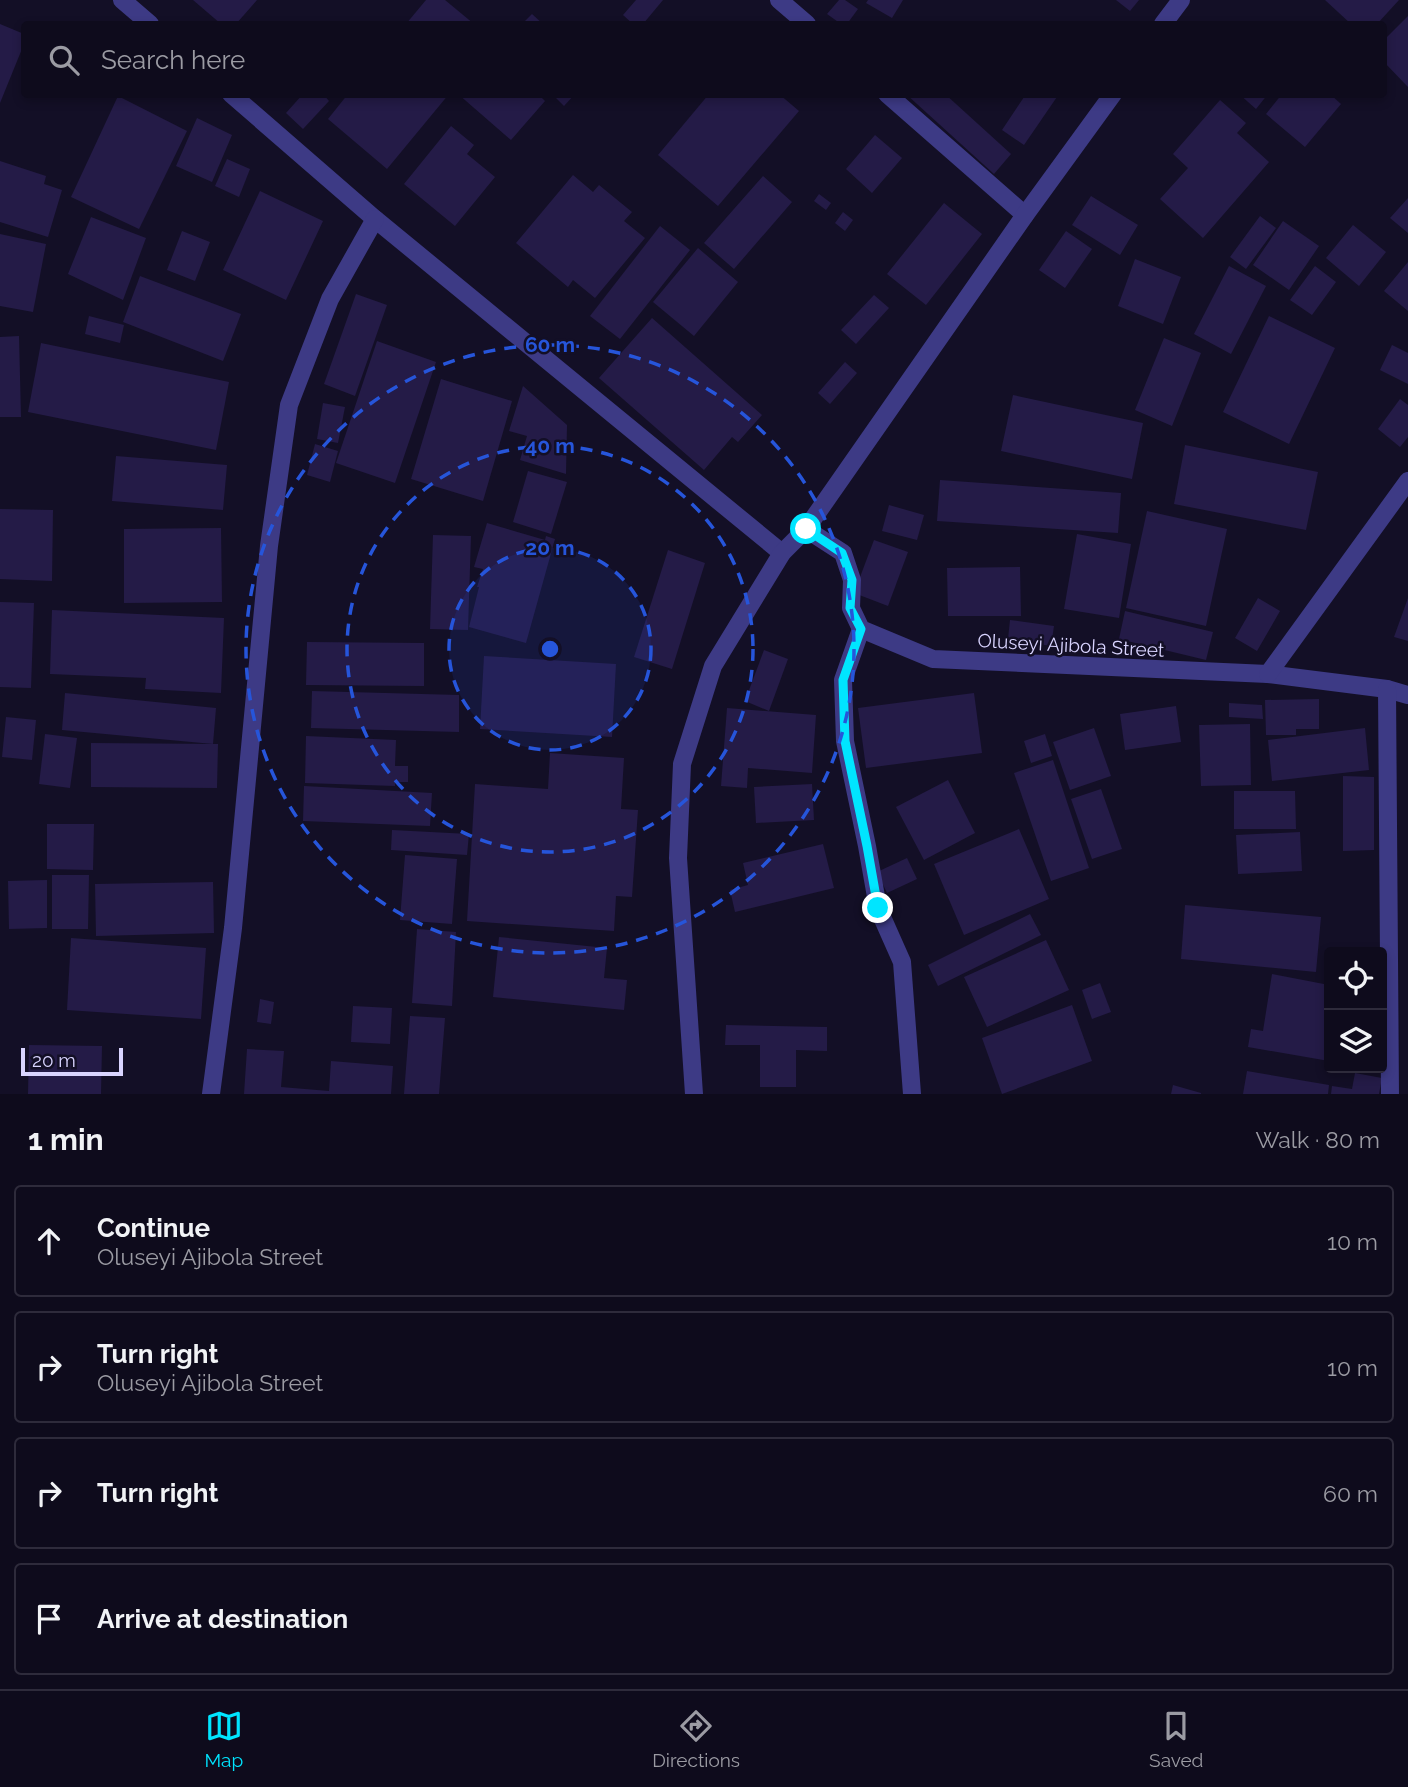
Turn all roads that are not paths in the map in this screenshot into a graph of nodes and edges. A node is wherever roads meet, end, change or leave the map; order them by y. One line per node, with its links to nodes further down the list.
1 (122, 0): 4 (street)
2 (779, 0): 5 (street)
3 (1181, 0): 6 (street)
4 (146, 21)
5 (804, 21)
6 (1165, 21)
7 (236, 98): 11 (street)
8 (892, 98): 10 (street)
9 (1110, 98): 10 (street)
10 (1025, 215): 13 (street)
11 (375, 219): 14 (street); 19 (street)
12 (1408, 481): 16 (street)
13 (806, 529): 14 (street); 15 (street)
14 (782, 553): 20 (street)
15 (861, 629): 16 (street, Oluseyi Ajibola Street); 21 (street)
16 (1268, 674): 17 (street, Oluseyi Ajibola Street)
17 (1387, 689): 18 (street, Oluseyi Ajibola Street); 22 (street)
18 (1408, 695)
19 (211, 1094)
20 (694, 1094)
21 (912, 1094)
22 (1390, 1094)

